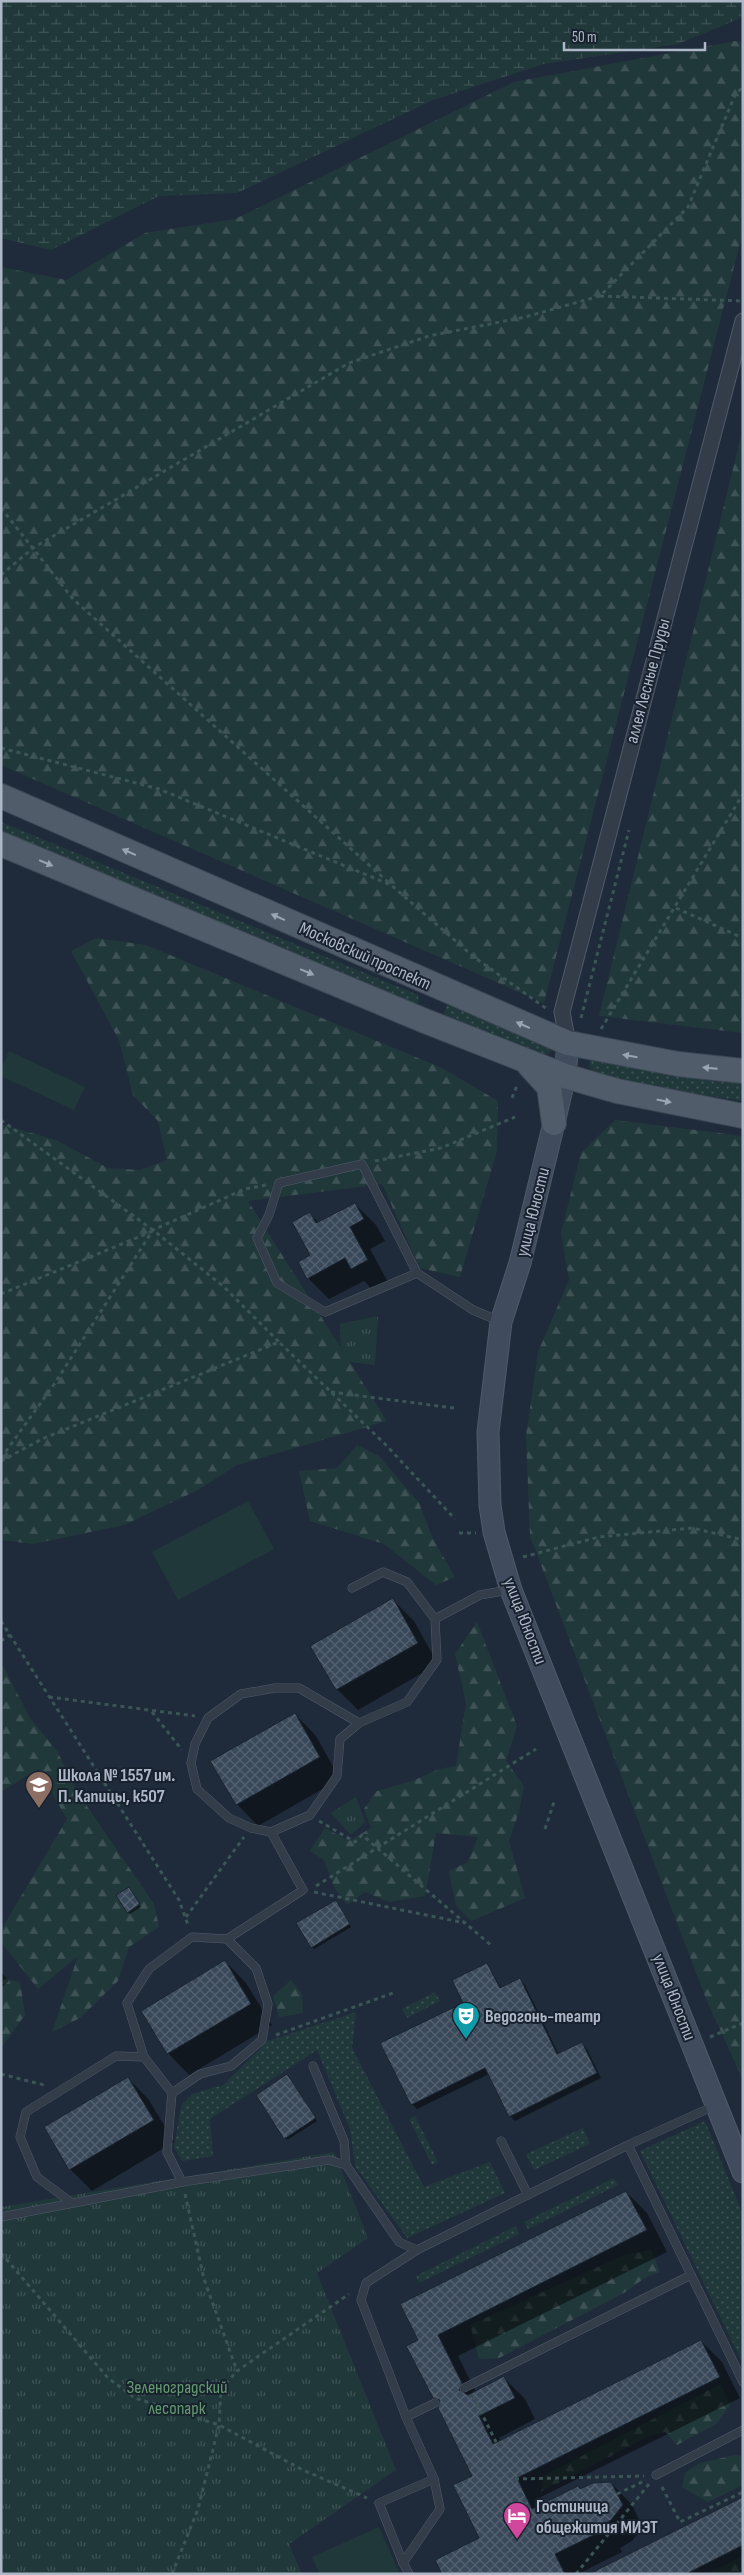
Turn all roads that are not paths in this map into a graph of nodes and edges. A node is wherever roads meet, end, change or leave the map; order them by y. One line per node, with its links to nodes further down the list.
1 (743, 321): 6 (street, аллея Лесные Пруды)
2 (1, 796): 4 (main road, Московский проспект, one-way to 2)
3 (1, 844): 5 (main road, Московский проспект, one-way to 5)
4 (439, 988): 5 (main road); 6 (main road, Московский проспект, one-way to 4)
5 (425, 1021): 7 (main road, Московский проспект)
6 (568, 1043): 8 (main road, Московский проспект, one-way to 6); 9 (street, улица Юности)
7 (526, 1062): 9 (main road, Московский проспект); 12 (main road)
8 (743, 1070)
9 (566, 1076): 10 (main road, Московский проспект); 12 (street, улица Юности)
10 (607, 1088): 11 (main road, Московский проспект, one-way to 11); 12 (street)
11 (743, 1116)
12 (554, 1123): 14 (street, улица Юности)
13 (417, 1273): 13 (lane); 14 (lane)
14 (501, 1322): 16 (street, улица Юности)
15 (352, 1588): 17 (lane)
16 (511, 1590): 17 (lane); 24 (street, улица Юности)
17 (435, 1619): 18 (lane)
18 (359, 1723): 19 (lane); 19 (lane)
19 (271, 1832): 20 (lane)
20 (227, 1939): 21 (lane); 23 (lane)
21 (144, 2057): 23 (lane); 31 (lane)
22 (314, 2066): 27 (lane)
23 (172, 2093): 29 (lane)
24 (716, 2106): 26 (lane); 28 (street, улица Юности)
25 (501, 2141): 30 (lane)
26 (628, 2145): 30 (lane); 34 (lane)
27 (346, 2165): 29 (lane); 33 (lane)
28 (743, 2172)
29 (182, 2182): 31 (lane)
30 (528, 2195): 33 (lane)
31 (72, 2202): 32 (lane)
32 (1, 2217)
33 (417, 2250): 38 (lane)
34 (690, 2275): 35 (lane); 36 (lane)
35 (743, 2382)
36 (466, 2387)
37 (435, 2403): 38 (lane)
38 (406, 2417): 41 (lane)
39 (743, 2430): 40 (lane)
40 (656, 2475)
41 (434, 2479): 42 (lane); 42 (lane)
42 (403, 2563): 43 (lane)
43 (409, 2574)

